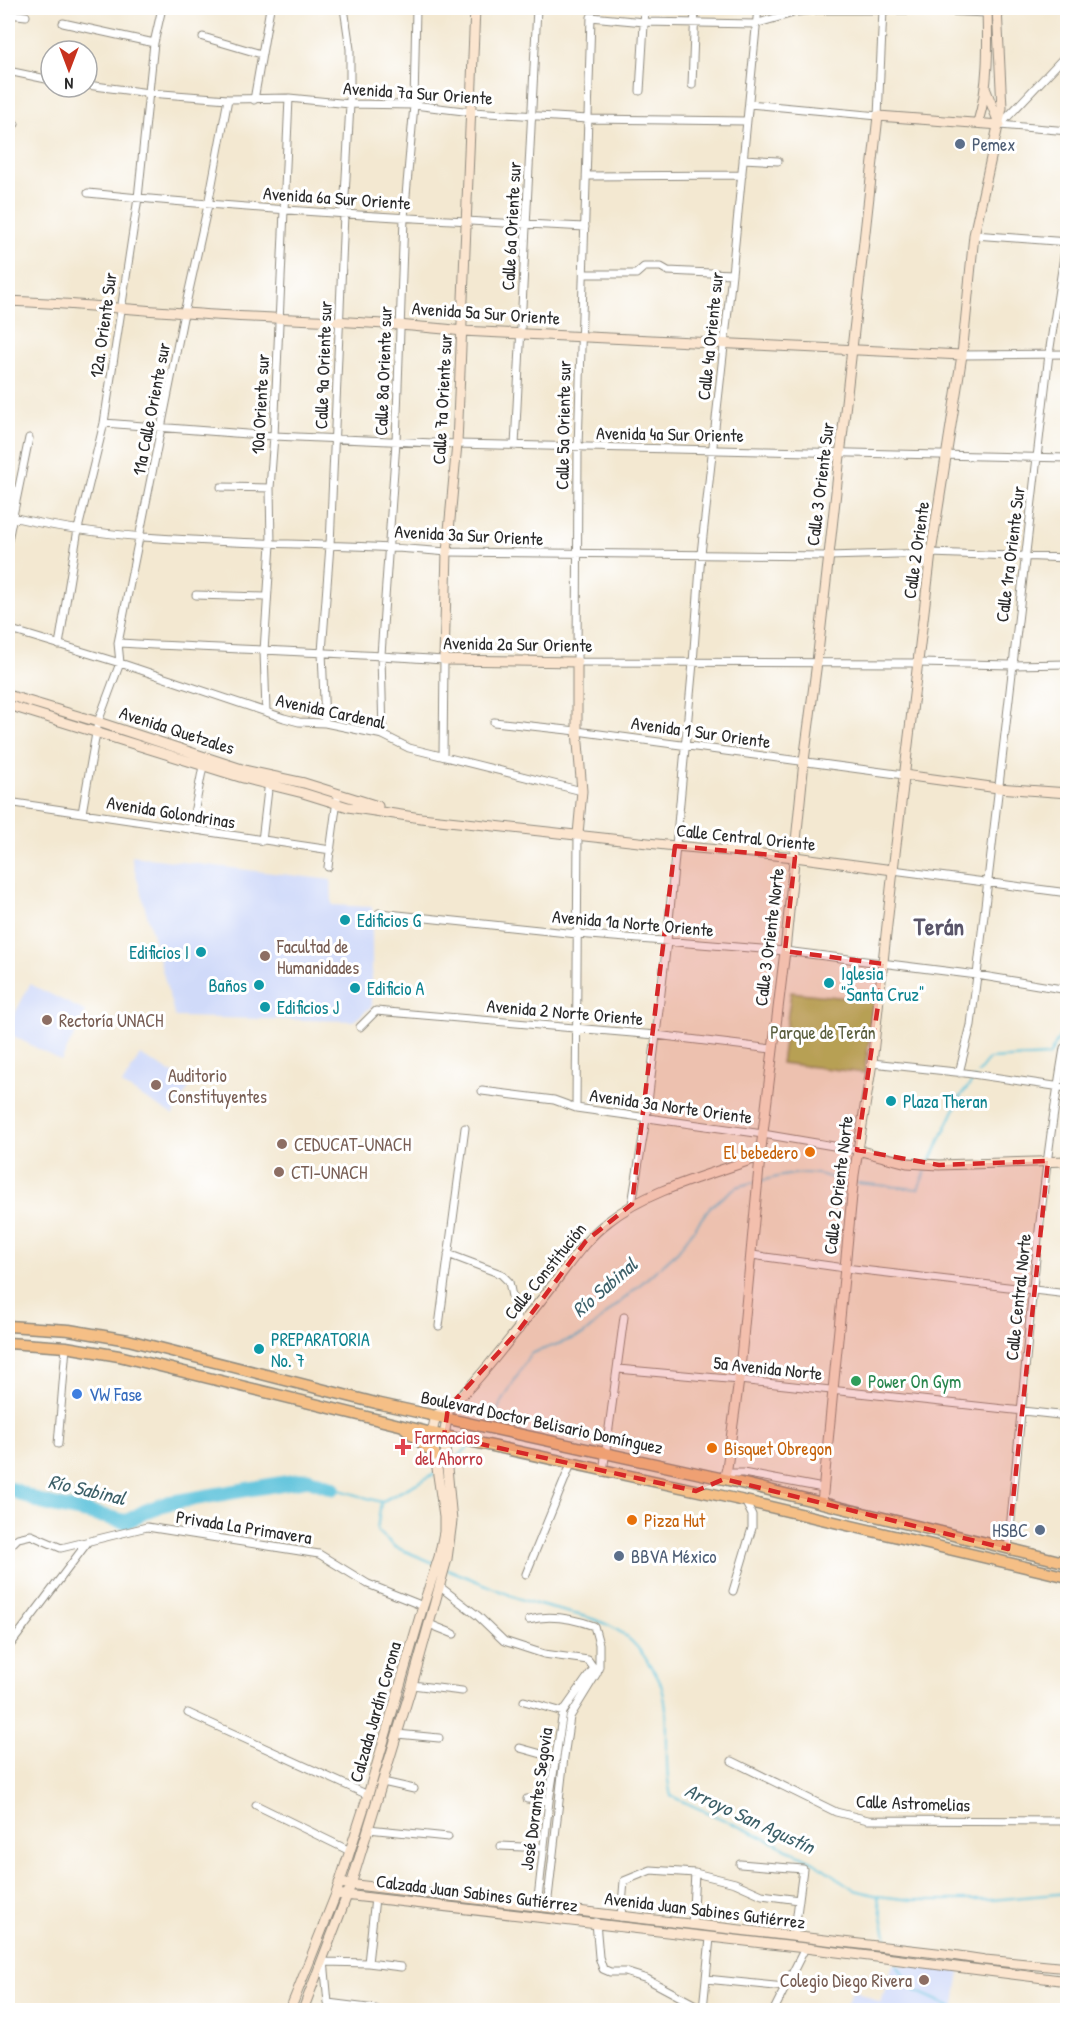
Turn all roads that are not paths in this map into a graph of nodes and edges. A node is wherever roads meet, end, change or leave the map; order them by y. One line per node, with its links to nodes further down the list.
1 (162, 8): 22 (street, 12a. Oriente Sur)
2 (270, 8): 23 (street)
3 (344, 8): 35 (street, Calle 9a Oriente sur)
4 (416, 8): 37 (street, Calle 8a Oriente sur)
5 (475, 8): 38 (main road, Calle 7a Oriente sur)
6 (537, 8): 39 (street, Calle 6a Oriente sur)
7 (645, 8): 17 (street)
8 (695, 8): 19 (street)
9 (758, 8): 20 (street, Calle 4a Oriente sur)
10 (862, 8): 13 (street); 20 (street)
11 (997, 8): 44 (main road, Calle 2 Oriente)
12 (921, 9): 13 (street); 14 (street)
13 (883, 10): 40 (street)
14 (987, 10): 29 (main road)
15 (8, 14): 16 (street)
16 (26, 15)
17 (644, 22): 19 (street); 30 (street); 41 (street, Calle 5a Oriente sur)
18 (63, 23): 22 (street)
19 (694, 23): 20 (street); 27 (street)
20 (755, 24): 36 (street, Calle 4a Oriente sur)
21 (202, 37): 23 (street)
22 (154, 43): 31 (street, 12a. Oriente Sur)
23 (261, 54): 34 (street)
24 (1068, 54): 44 (street)
25 (8, 72): 26 (street)
26 (39, 77)
27 (692, 85)
28 (99, 87): 31 (street, Avenida 7a Sur Oriente)
29 (985, 87): 43 (main road); 44 (main road)
30 (640, 91)
31 (149, 93): 33 (street, Avenida 7a Sur Oriente); 51 (street, 12a. Oriente Sur)
32 (289, 98): 34 (street, Avenida 7a Sur Oriente); 35 (street, Avenida 7a Sur Oriente); 53 (street, 10a Oriente sur)
33 (228, 99): 34 (street, Avenida 7a Sur Oriente); 52 (street, 11a Calle Oriente sur)
34 (254, 100)
35 (350, 104): 37 (street, Avenida 7a Sur Oriente); 54 (street, Calle 9a Oriente sur)
36 (749, 104): 40 (street); 42 (street, Calle 4a Oriente sur)
37 (414, 105): 38 (street, Avenida 7a Sur Oriente); 55 (street, Calle 8a Oriente sur)
38 (472, 112): 39 (street, Avenida 7a Sur Oriente); 56 (main road, Calle 7a Oriente sur)
39 (532, 116): 41 (street, Avenida 7a Sur Oriente); 57 (street, Calle 6a Oriente sur)
40 (878, 116): 43 (main road); 74 (main road, Calle 3 Oriente Sur)
41 (588, 119): 42 (street, Avenida 7a Sur Oriente); 49 (street, Calle 5a Oriente sur)
42 (747, 121): 46 (street, Calle 4a Oriente sur)
43 (978, 122): 44 (main road)
44 (1000, 125): 45 (street); 60 (main road, Calle 2 Oriente)
45 (1068, 131)
46 (743, 159): 47 (street); 48 (street, Calle 4a Oriente sur)
47 (778, 161)
48 (742, 175): 49 (street); 63 (street, Calle 4a Oriente sur)
49 (587, 176): 58 (street, Calle 5a Oriente sur)
50 (88, 193): 51 (street, Avenida 6a Sur Oriente)
51 (138, 198): 52 (street, Avenida 6a Sur Oriente); 65 (street, 12a. Oriente Sur)
52 (208, 205): 53 (street, Avenida 6a Sur Oriente); 66 (street, 11a Calle Oriente sur)
53 (284, 210): 54 (street, Avenida 6a Sur Oriente); 67 (street, 10a Oriente sur)
54 (344, 214): 55 (street, Avenida 6a Sur Oriente); 68 (street, Calle 9a Oriente sur)
55 (404, 218): 56 (street, Avenida 6a Sur Oriente); 69 (street, Calle 8a Oriente sur)
56 (466, 221): 57 (street, Avenida 6a Sur Oriente); 70 (main road, Calle 7a Oriente sur)
57 (526, 224): 58 (street, Avenida 6a Sur Oriente); 71 (street, Calle 6a Oriente sur)
58 (585, 226): 62 (street, Calle 5a Oriente sur)
59 (1068, 230): 61 (street, Calle 1ra Oriente Sur)
60 (974, 235): 61 (street); 77 (main road, Calle 2 Oriente)
61 (1067, 242): 75 (street, Calle 1ra Oriente Sur)
62 (584, 274): 63 (street); 72 (street, Calle 5a Oriente sur)
63 (732, 274): 73 (street, Calle 4a Oriente sur)
64 (8, 301): 65 (main road, Avenida 5a Sur Oriente)
65 (120, 308): 66 (main road, Avenida 5a Sur Oriente); 78 (street, 12a. Oriente Sur)
66 (184, 314): 67 (main road, Avenida 5a Sur Oriente); 79 (street, 11a Calle Oriente sur)
67 (280, 318): 68 (main road, Avenida 5a Sur Oriente); 80 (street, 10a Oriente sur)
68 (340, 321): 69 (main road, Avenida 5a Sur Oriente); 82 (street, Calle 9a Oriente sur)
69 (401, 324): 70 (main road, Avenida 5a Sur Oriente); 83 (street, Calle 8a Oriente sur)
70 (462, 331): 71 (main road, Avenida 5a Sur Oriente); 84 (main road, Calle 7a Oriente sur)
71 (520, 333): 72 (main road, Avenida 5a Sur Oriente); 85 (street, Calle 6a Oriente sur)
72 (581, 335): 73 (main road, Avenida 5a Sur Oriente); 86 (street, Calle 5a Oriente sur)
73 (725, 344): 74 (main road, Avenida 5a Sur Oriente); 87 (street, Calle 4a Oriente sur)
74 (851, 351): 77 (main road, Avenida 5a Sur Oriente); 88 (main road, Calle 3 Oriente Sur)
75 (1048, 354): 76 (street); 77 (street); 90 (street, Calle 1ra Oriente Sur)
76 (1068, 354)
77 (962, 355): 89 (main road, Calle 2 Oriente)
78 (104, 423): 79 (street, Avenida 4a Sur Oriente); 95 (street, 12a. Oriente Sur)
79 (163, 429): 80 (street, Avenida 4a Sur Oriente); 96 (street, 11a Calle Oriente sur)
80 (274, 435): 82 (street, Avenida 4a Sur Oriente); 93 (street, 10a Oriente sur)
81 (29, 438): 94 (street)
82 (335, 438): 83 (street, Avenida 4a Sur Oriente); 99 (street, Calle 9a Oriente sur)
83 (396, 442): 84 (street, Avenida 4a Sur Oriente); 100 (street, Calle 8a Oriente sur)
84 (457, 444): 85 (street, Avenida 4a Sur Oriente); 101 (main road, Calle 7a Oriente sur)
85 (515, 447): 86 (street, Avenida 4a Sur Oriente)
86 (578, 448): 87 (street, Avenida 4a Sur Oriente); 102 (street, Calle 5a Oriente sur)
87 (713, 449): 88 (street, Avenida 4a Sur Oriente); 103 (street, Calle 4a Oriente sur)
88 (840, 453): 89 (street, Avenida 4a Sur Oriente); 105 (main road, Calle 3 Oriente Sur)
89 (948, 457): 90 (street, Avenida 4a Sur Oriente); 104 (main road, Calle 2 Oriente)
90 (1037, 457): 91 (street, Avenida 4a Sur Oriente); 106 (street, Calle 1ra Oriente Sur)
91 (1068, 458)
92 (220, 487): 93 (street)
93 (270, 488): 98 (street, 10a Oriente sur)
94 (9, 517): 95 (street, Avenida 3a Sur Oriente); 97 (street)
95 (78, 529): 96 (street, Avenida 3a Sur Oriente); 112 (street, 12a. Oriente Sur)
96 (140, 536): 98 (street, Avenida 3a Sur Oriente); 111 (street, 11a Calle Oriente sur)
97 (8, 540)
98 (271, 544): 99 (street, Avenida 3a Sur Oriente); 109 (street, 10a Oriente sur)
99 (330, 545): 100 (street, Avenida 3a Sur Oriente); 114 (street, Calle 9a Oriente sur)
100 (388, 546): 101 (street, Avenida 3a Sur Oriente); 115 (street, Calle 8a Oriente sur)
101 (447, 552): 102 (street, Avenida 3a Sur Oriente); 116 (main road, Calle 7a Oriente sur)
102 (578, 554): 103 (street, Avenida 3a Sur Oriente); 117 (street, Calle 5a Oriente sur)
103 (701, 554): 105 (street, Avenida 3a Sur Oriente); 120 (street, Calle 4a Oriente sur)
104 (931, 554): 105 (street, Avenida 3a Sur Oriente); 106 (street, Avenida 3a Sur Oriente); 121 (main road, Calle 2 Oriente)
105 (828, 556): 118 (main road, Calle 3 Oriente Sur)
106 (1025, 557): 107 (street, Avenida 3a Sur Oriente); 123 (street, Calle 1ra Oriente Sur)
107 (1068, 558)
108 (196, 595): 109 (street)
109 (266, 597): 113 (street, 10a Oriente sur)
110 (8, 629): 112 (street, Avenida Cardenal)
111 (118, 643): 113 (street, Avenida 2a Sur Oriente); 119 (street, 11a Calle Oriente sur)
112 (59, 645): 119 (street, Avenida Cardenal)
113 (264, 651): 114 (street, Avenida 2a Sur Oriente); 126 (street, 10a Oriente sur)
114 (322, 652): 115 (street, Avenida 2a Sur Oriente); 129 (street, Calle 9a Oriente sur)
115 (381, 655): 116 (street, Avenida 2a Sur Oriente); 132 (street, Calle 8a Oriente sur)
116 (444, 660): 117 (main road, Avenida 2a Sur Oriente); 134 (street, Calle 7a Oriente sur)
117 (577, 662): 120 (street, Avenida 2a Sur Oriente); 130 (main road, Calle 5a Oriente sur)
118 (817, 662): 120 (street, Avenida 2a Sur Oriente); 121 (street, Avenida 2a Sur Oriente); 135 (main road, Calle 3 Oriente Sur)
119 (120, 663): 126 (street, Avenida Cardenal); 127 (street, 11a Calle Oriente sur)
120 (693, 663): 133 (street, Calle 4a Oriente sur)
121 (918, 663): 123 (street, Avenida 2a Sur Oriente); 137 (main road, Calle 2 Oriente)
122 (1068, 664): 123 (street, Avenida 2a Sur Oriente)
123 (1012, 665): 139 (street, Calle 1ra Oriente Sur)
124 (8, 696): 127 (main road, Avenida Quetzales)
125 (8, 705): 131 (main road, Avenida Quetzales)
126 (266, 712): 129 (street, Avenida Cardenal)
127 (98, 722): 131 (street, 11a Calle Oriente sur); 138 (main road, Avenida Quetzales)
128 (494, 722): 130 (street, Avenida 1 Sur Oriente)
129 (325, 723): 132 (street, Avenida Cardenal)
130 (577, 731): 133 (street, Avenida 1 Sur Oriente); 140 (main road, Calle 5a Oriente sur)
131 (96, 733): 136 (main road, Avenida Quetzales); 144 (street, 11a Calle Oriente sur)
132 (383, 735): 134 (street, Avenida Cardenal)
133 (684, 746): 135 (street, Avenida 1 Sur Oriente); 149 (street, Calle 4a Oriente sur)
134 (443, 756): 140 (street, Avenida Cardenal)
135 (804, 761): 137 (street, Avenida 1 Sur Oriente); 151 (main road, Calle 3 Oriente Sur)
136 (203, 766): 138 (main road, Avenida Quetzales); 146 (street)
137 (904, 775): 139 (main road); 153 (main road, Calle 2 Oriente)
138 (269, 781): 142 (main road, Avenida Quetzales); 148 (street)
139 (998, 788): 141 (main road); 154 (street, Calle 1ra Oriente Sur)
140 (582, 791): 147 (main road, Calle 5a Oriente sur)
141 (1068, 794)
142 (337, 799): 145 (main road, Avenida Quetzales); 150 (street)
143 (8, 802): 144 (street, Avenida Golondrinas)
144 (82, 813): 146 (street, Avenida Golondrinas)
145 (421, 818): 147 (main road, Calle Central Oriente)
146 (191, 830): 148 (street, Avenida Golondrinas)
147 (578, 834): 149 (main road, Calle Central Oriente); 157 (street)
148 (262, 841): 150 (street, Avenida Golondrinas)
149 (675, 846): 151 (main road, Calle Central Oriente); 158 (street, Calle 4a Oriente sur)
150 (331, 850): 152 (street)
151 (795, 857): 153 (main road, Calle Central Oriente); 159 (main road, Calle 3 Oriente Norte)
152 (328, 867)
153 (892, 870): 154 (street, Calle Central Oriente); 160 (main road, Calle 2 Oriente Norte)
154 (987, 882): 155 (street, Calle Central Oriente); 161 (street, Calle 1ra Oriente Sur)
155 (1068, 893)
156 (379, 913): 157 (street, Avenida 1a Norte Oriente)
157 (577, 934): 158 (street, Avenida 1a Norte Oriente); 164 (street)
158 (667, 942): 159 (street, Avenida 1a Norte Oriente); 165 (street, Calle 4a Oriente sur)
159 (785, 951): 160 (street, Avenida 1a Norte Oriente); 167 (main road, Calle 3 Oriente Norte)
160 (884, 964): 161 (street, Avenida 1a Norte Oriente); 168 (main road, Calle 2 Oriente Norte)
161 (977, 975): 162 (street, Avenida 1a Norte Oriente); 169 (street, Calle 1ra Oriente Sur)
162 (1068, 990)
163 (360, 1027): 164 (street, Avenida 2 Norte Oriente)
164 (577, 1029): 165 (street, Avenida 2 Norte Oriente); 173 (street)
165 (656, 1035): 167 (street, Avenida 2 Norte Oriente); 174 (street, Calle 4a Oriente sur)
166 (1064, 1048): 170 (street, Calle Central Norte)
167 (772, 1049): 176 (main road, Calle 3 Oriente Norte)
168 (872, 1063): 169 (street); 177 (main road, Calle 2 Oriente Norte)
169 (962, 1073): 170 (street)
170 (1057, 1087): 171 (street); 179 (street, Calle Central Norte)
171 (1068, 1088)
172 (482, 1091): 173 (street, Avenida 3a Norte Oriente)
173 (576, 1108): 174 (street, Avenida 3a Norte Oriente)
174 (646, 1119): 176 (street, Avenida 3a Norte Oriente); 181 (street, Calle 4a Oriente sur)
175 (465, 1128): 182 (street)
176 (763, 1134): 177 (street, Avenida 3a Norte Oriente); 178 (main road, Calle 3 Oriente Norte)
177 (857, 1150): 179 (main road); 184 (main road, Calle 2 Oriente Norte)
178 (758, 1161): 181 (main road, Calle Constitución); 183 (main road, Calle 3 Oriente Norte)
179 (1048, 1161): 180 (main road); 185 (street, Calle Central Norte)
180 (1068, 1161)
181 (632, 1204): 190 (main road, Calle Constitución)
182 (448, 1254): 189 (street); 190 (street)
183 (752, 1255): 184 (street); 194 (main road)
184 (845, 1268): 185 (street); 195 (main road, Calle 2 Oriente Norte)
185 (1033, 1290): 186 (street); 196 (street, Calle Central Norte)
186 (1068, 1294)
187 (624, 1317): 193 (street)
188 (8, 1326): 197 (main road, Boulevard Doctor Belisario Domínguez)
189 (440, 1326)
190 (519, 1330): 197 (main road, Calle Constitución)
191 (8, 1343): 192 (main road, Boulevard Doctor Belisario Domínguez)
192 (66, 1347): 199 (main road, Boulevard Doctor Belisario Domínguez); 202 (street)
193 (618, 1369): 194 (street, 5a Avenida Norte); 203 (street)
194 (739, 1380): 195 (street, 5a Avenida Norte); 207 (main road)
195 (831, 1390): 196 (street, 5a Avenida Norte); 209 (main road, Calle 2 Oriente Norte)
196 (1022, 1411): 198 (street, 5a Avenida Norte); 215 (street, Calle Central Norte)
197 (447, 1415): 200 (main road, Calzada Jardín Corona); 201 (main road, Calzada Jardín Corona); 203 (main road, Boulevard Doctor Belisario Domínguez)
198 (1068, 1416)
199 (401, 1425): 200 (main road, Boulevard Doctor Belisario Domínguez); 204 (main road)
200 (432, 1433): 201 (main road, Boulevard Doctor Belisario Domínguez); 204 (main road, Calzada Jardín Corona)
201 (449, 1437): 205 (main road, Boulevard Doctor Belisario Domínguez); 208 (main road, Calzada Jardín Corona)
202 (58, 1444)
203 (606, 1453): 206 (street); 207 (main road, Boulevard Doctor Belisario Domínguez)
204 (436, 1458): 208 (main road, Calzada Jardín Corona)
205 (572, 1464): 206 (main road, Boulevard Doctor Belisario Domínguez); 218 (street)
206 (603, 1472): 210 (main road, Boulevard Doctor Belisario Domínguez)
207 (724, 1479): 209 (street); 210 (main road); 211 (main road); 212 (main road, Boulevard Doctor Belisario Domínguez)
208 (444, 1480): 217 (main road, Calzada Jardín Corona)
209 (824, 1488): 212 (main road, Calle 2 Oriente Norte)
210 (696, 1491): 211 (main road, Boulevard Doctor Belisario Domínguez)
211 (745, 1501): 219 (main road, Boulevard Doctor Belisario Domínguez); 221 (street)
212 (822, 1503): 215 (main road, Boulevard Doctor Belisario Domínguez)
213 (87, 1543): 214 (street, Privada La Primavera); 222 (street, Privada La Primavera); 226 (street)
214 (8, 1548)
215 (1008, 1549): 216 (main road, Boulevard Doctor Belisario Domínguez)
216 (1068, 1563)
217 (438, 1574): 220 (main road, Calzada Jardín Corona); 222 (main road, Calzada Jardín Corona)
218 (526, 1574)
219 (1068, 1577)
220 (439, 1586): 224 (main road, Calzada Jardín Corona); 227 (street)
221 (733, 1591)
222 (423, 1606): 241 (main road, Calzada Jardín Corona)
223 (529, 1620): 227 (street)
224 (429, 1624): 225 (street); 228 (main road, Calzada Jardín Corona)
225 (454, 1634)
226 (8, 1648)
227 (597, 1669): 231 (street, José Dorantes Segovia); 234 (street, José Dorantes Segovia)
228 (412, 1684): 229 (street); 233 (main road, Calzada Jardín Corona)
229 (462, 1690)
230 (524, 1701): 231 (street)
231 (563, 1712): 234 (street, José Dorantes Segovia)
232 (188, 1713): 241 (street)
233 (397, 1734): 235 (street); 239 (main road, Calzada Jardín Corona)
234 (563, 1736): 237 (street, José Dorantes Segovia); 247 (street, José Dorantes Segovia)
235 (439, 1738)
236 (520, 1748): 237 (street)
237 (556, 1758): 243 (street, José Dorantes Segovia)
238 (732, 1761): 245 (street, Calle Astromelias)
239 (383, 1782): 240 (street); 248 (main road, Calzada Jardín Corona)
240 (414, 1789)
241 (368, 1795): 252 (main road, Calzada Jardín Corona)
242 (527, 1799): 243 (street)
243 (549, 1801): 246 (street, José Dorantes Segovia)
244 (256, 1805): 252 (street)
245 (1068, 1821)
246 (547, 1823): 247 (street); 251 (street, José Dorantes Segovia)
247 (556, 1824): 260 (street, José Dorantes Segovia)
248 (368, 1829): 249 (street); 256 (main road, Calzada Jardín Corona)
249 (448, 1837)
250 (501, 1846): 251 (street)
251 (544, 1848): 260 (street, José Dorantes Segovia)
252 (350, 1851): 255 (main road, Calzada Jardín Corona)
253 (740, 1864): 259 (street)
254 (695, 1873): 259 (street); 262 (street); 264 (street)
255 (339, 1883): 256 (main road, Avenida Juan Sabines Gutiérrez); 257 (main road, Calzada Jardín Corona)
256 (351, 1885): 257 (main road, Calzada Jardín Corona); 261 (main road, Avenida Juan Sabines Gutiérrez)
257 (341, 1895): 258 (main road, Calzada Juan Sabines Gutiérrez); 271 (main road, Calzada Jardín Corona); 282 (main road, Calzada Jardín Corona)
258 (375, 1898): 261 (main road, Calzada Juan Sabines Gutiérrez); 272 (street)
259 (799, 1900): 266 (street)
260 (542, 1907): 261 (main road, Avenida Juan Sabines Gutiérrez); 263 (main road, Avenida Juan Sabines Gutiérrez)
261 (502, 1908): 263 (main road, Calzada Juan Sabines Gutiérrez)
262 (621, 1917): 263 (main road, Avenida Juan Sabines Gutiérrez); 265 (main road, Avenida Juan Sabines Gutiérrez)
263 (596, 1918): 265 (main road, Calzada Juan Sabines Gutiérrez); 281 (street)
264 (692, 1925): 265 (main road, Avenida Juan Sabines Gutiérrez); 266 (main road, Avenida Juan Sabines Gutiérrez)
265 (678, 1928): 267 (main road, Calzada Juan Sabines Gutiérrez)
266 (795, 1937): 268 (main road, Avenida Juan Sabines Gutiérrez)
267 (710, 1938): 269 (main road, Calzada Juan Sabines Gutiérrez); 276 (street)
268 (838, 1947): 269 (main road, Calzada Juan Sabines Gutiérrez); 270 (main road, Avenida Juan Sabines Gutiérrez); 273 (main road, Calzada Juan Sabines Gutiérrez)
269 (805, 1948): 278 (street)
270 (945, 1954): 273 (main road); 275 (main road, Avenida Juan Sabines Gutiérrez)
271 (324, 1959): 272 (street); 279 (street); 283 (main road, Calzada Jardín Corona)
272 (368, 1963): 274 (street)
273 (939, 1966): 277 (main road, Calzada Juan Sabines Gutiérrez)
274 (401, 1967)
275 (1068, 1968)
276 (706, 1979): 278 (street); 281 (street)
277 (1068, 1981)
278 (785, 1987): 285 (street)
279 (329, 2007): 280 (street)
280 (376, 2009)
281 (703, 2009): 284 (street)
282 (290, 2010)
283 (303, 2010)
284 (713, 2010)
285 (774, 2010)

